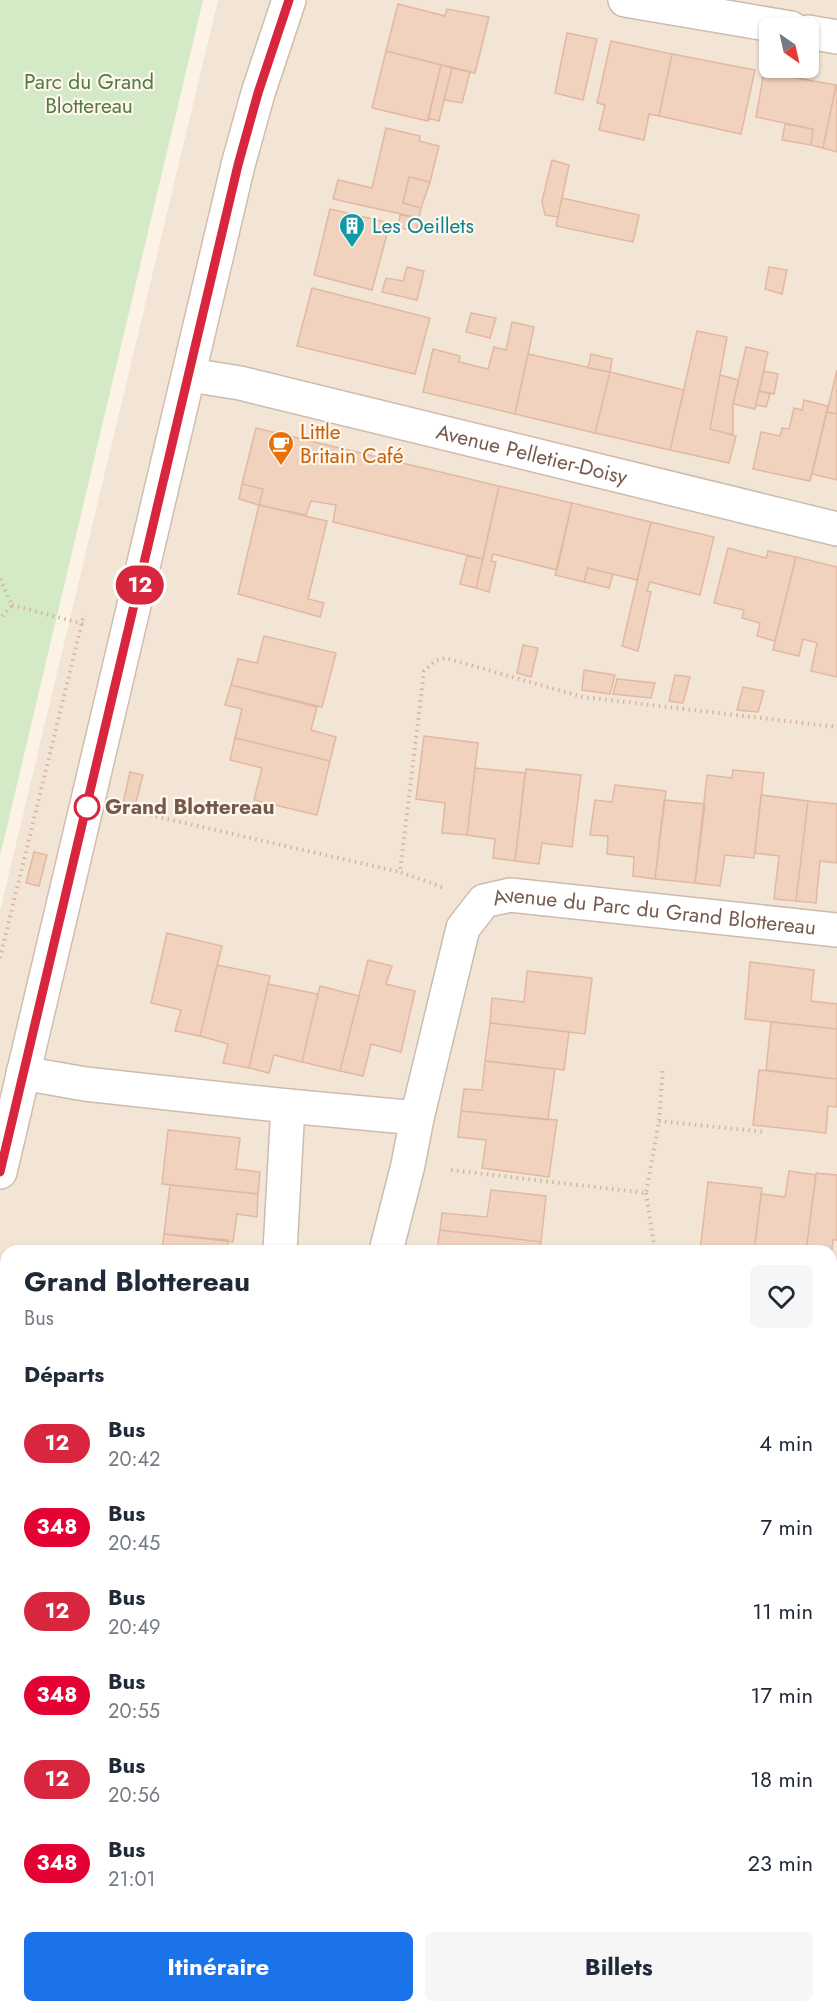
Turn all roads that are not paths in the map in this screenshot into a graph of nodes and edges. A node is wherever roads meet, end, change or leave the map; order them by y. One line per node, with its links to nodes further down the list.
1 (289, 0): 6 (street)
2 (625, 0): 3 (street)
3 (759, 23)
4 (819, 34): 5 (street)
5 (837, 37)
6 (190, 375): 7 (street, Avenue Pelletier-Doisy); 9 (street)
7 (837, 529)
8 (837, 930): 11 (street, Avenue du Parc du Grand Blottereau)
9 (23, 1073): 10 (street); 12 (street)
10 (288, 1106): 11 (street); 13 (street)
11 (417, 1118): 14 (street, Avenue du Parc du Grand Blottereau)
12 (0, 1172)
13 (280, 1245)
14 (388, 1245)

